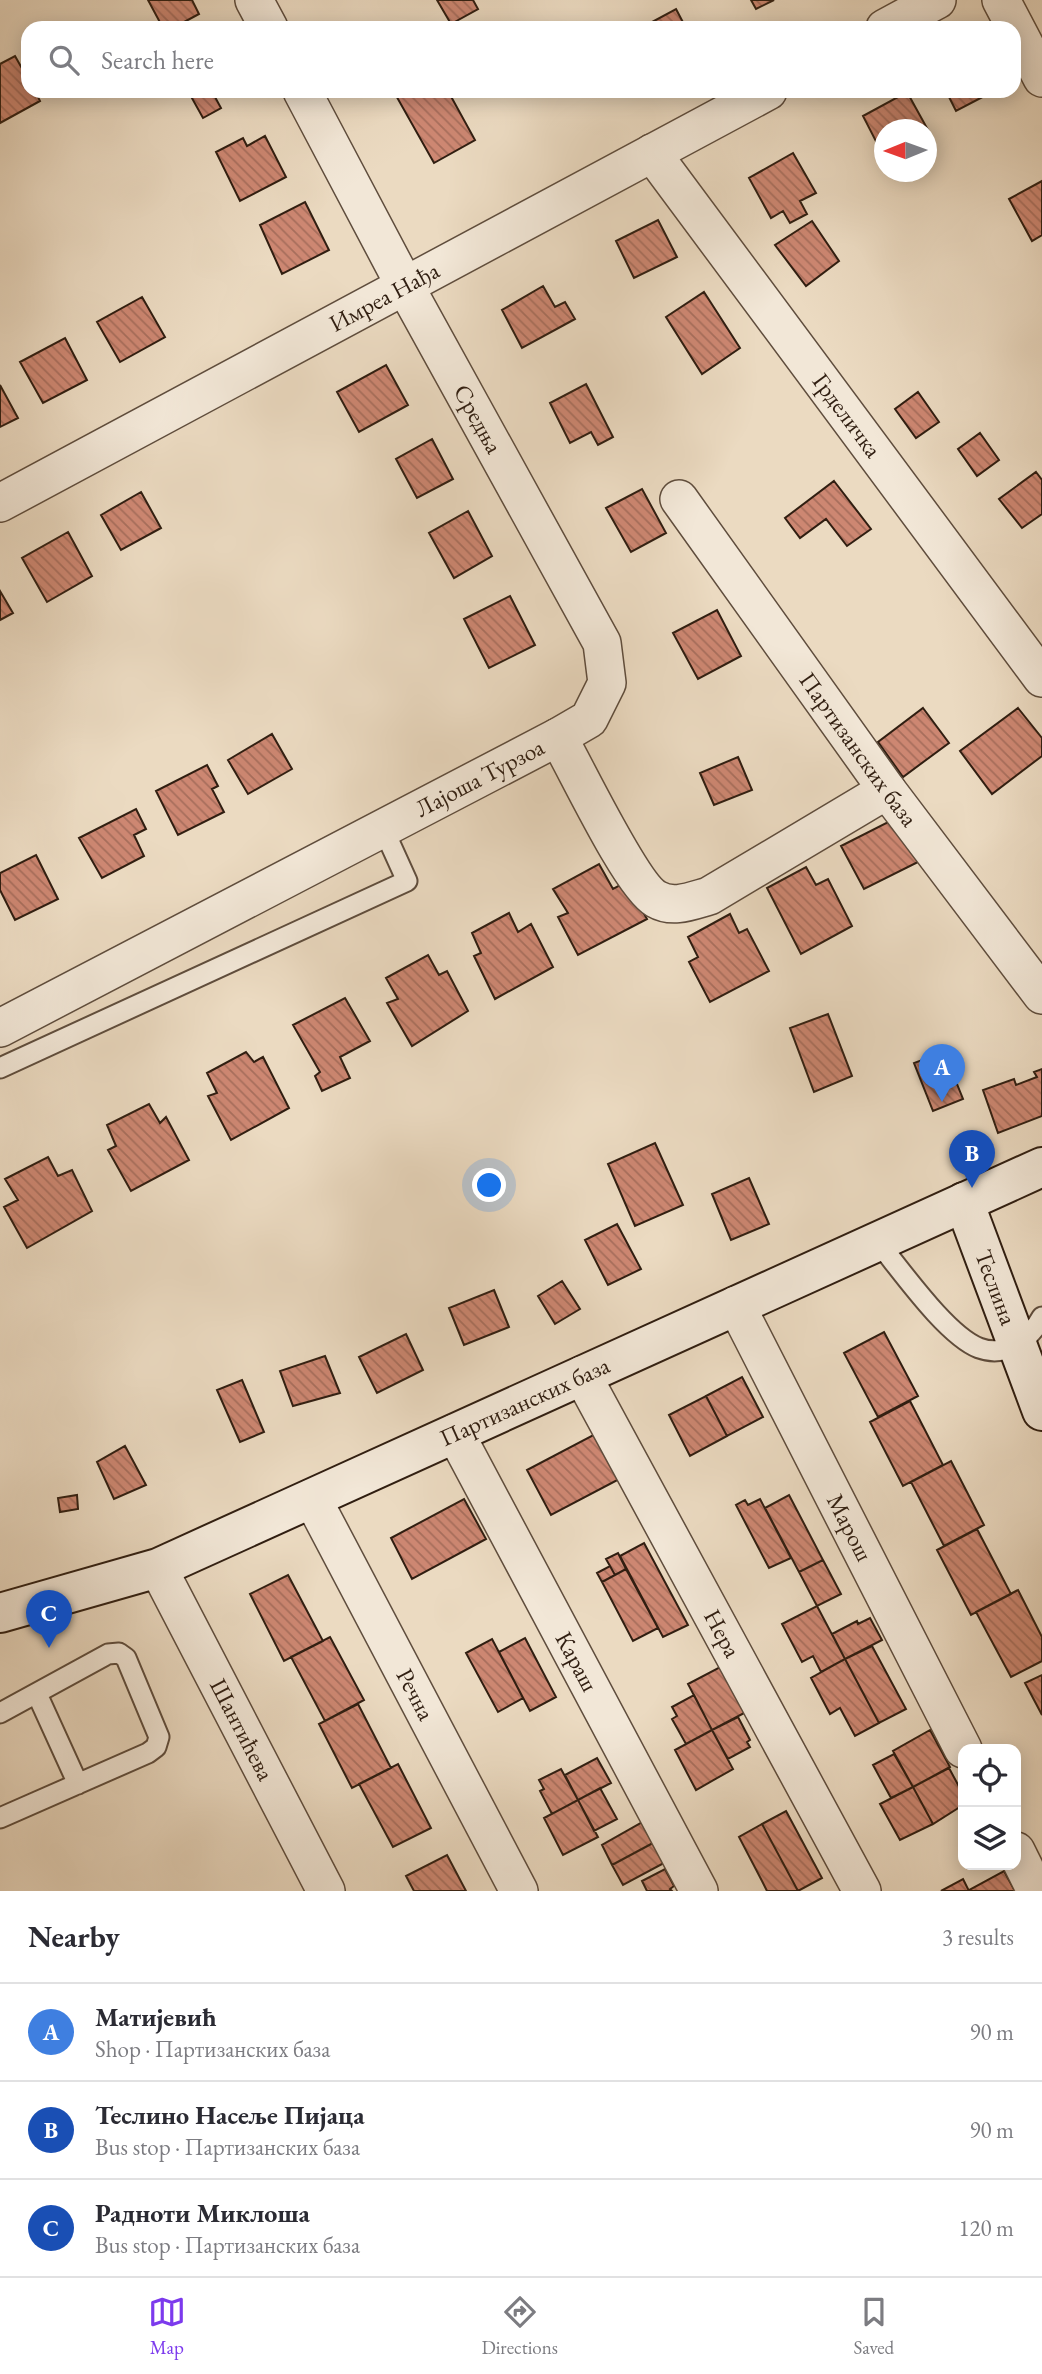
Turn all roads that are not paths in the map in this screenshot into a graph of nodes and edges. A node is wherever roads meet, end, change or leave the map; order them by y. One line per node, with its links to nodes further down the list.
1 (254, 0): 4 (street)
2 (937, 0): 5 (street)
3 (1001, 0): 6 (street)
4 (265, 21)
5 (898, 21)
6 (1012, 21)
7 (1021, 38): 8 (street)
8 (1042, 78)
9 (306, 98): 12 (street, Средња)
10 (755, 98): 11 (street, Имреа Нађа)
11 (652, 153): 12 (street, Имреа Нађа); 15 (street, Грделичка)
12 (405, 286): 14 (street, Имреа Нађа); 16 (street, Средња)
13 (679, 499): 17 (street, Партизанских база)
14 (0, 503)
15 (1042, 678)
16 (558, 737): 17 (street, Лајоша Турзоа); 18 (street, Лајоша Турзоа)
17 (887, 790): 19 (street, Партизанских база)
18 (383, 828): 20 (street, Лајоша Турзоа); 21 (lane)
19 (1042, 995)
20 (0, 1028)
21 (0, 1068)
22 (1042, 1167): 23 (street, Партизанских база)
23 (964, 1202): 24 (street, Партизанских база); 27 (street, Теслина)
24 (877, 1241): 25 (street, Партизанских база); 27 (lane)
25 (736, 1306): 28 (street, Партизанских база); 36 (street, Марош)
26 (1042, 1317): 27 (lane)
27 (1016, 1346): 29 (street, Теслина)
28 (582, 1375): 30 (street, Партизанских база); 43 (street, Нера)
29 (1042, 1411)
30 (455, 1433): 31 (street, Партизанских база); 42 (street, Караш)
31 (312, 1498): 32 (street, Партизанских база); 41 (street, Речна)
32 (158, 1568): 33 (street, Партизанских база); 40 (street, Шантићева)
33 (0, 1613)
34 (37, 1694): 35 (lane); 37 (lane); 37 (lane)
35 (0, 1713)
36 (960, 1744)
37 (78, 1784): 38 (lane)
38 (0, 1818)
39 (1021, 1861): 44 (street)
40 (326, 1891)
41 (519, 1891)
42 (699, 1891)
43 (862, 1891)
44 (1036, 1891)

